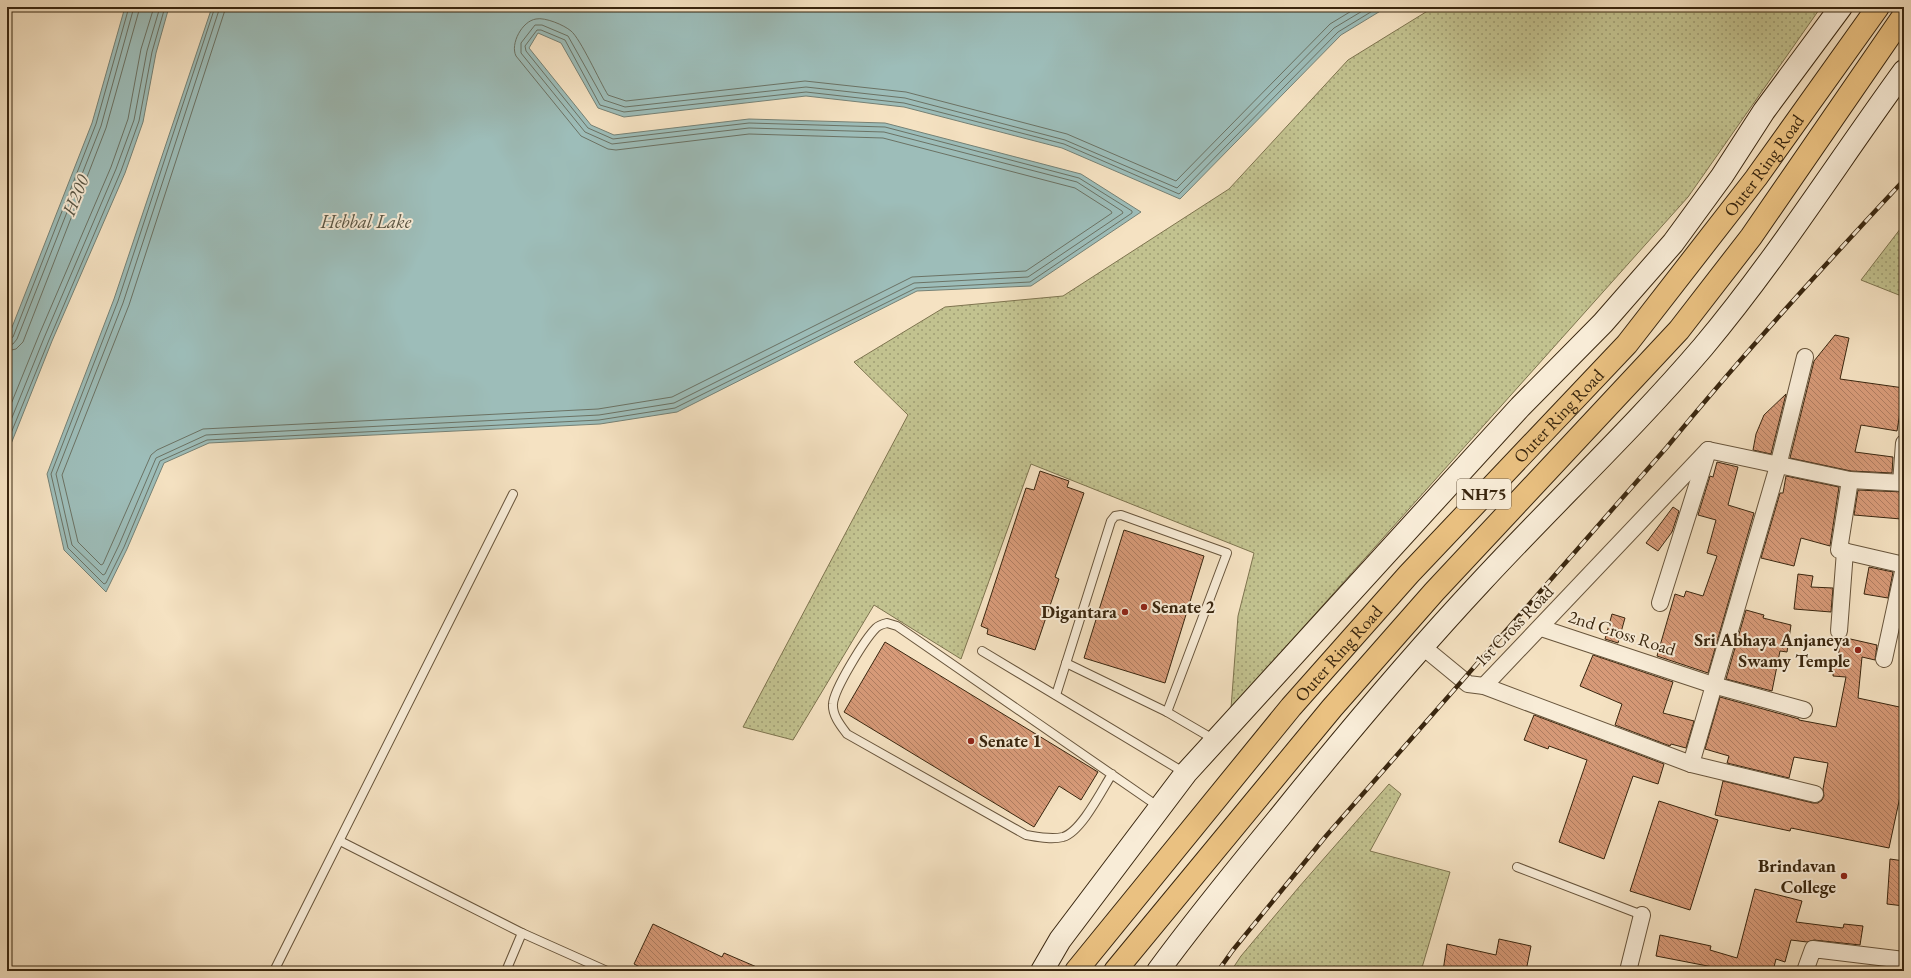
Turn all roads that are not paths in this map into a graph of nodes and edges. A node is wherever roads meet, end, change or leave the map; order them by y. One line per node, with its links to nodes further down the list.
1 (1841, 7): 26 (street)
2 (1878, 7): 41 (highway, Outer Ring Road / NH75)
3 (1904, 15): 42 (highway, Outer Ring Road / NH75)
4 (1904, 71): 17 (street)
5 (1805, 357): 8 (street)
6 (1904, 443): 10 (street)
7 (1708, 450): 8 (street); 14 (street); 15 (street, 1st Cross Road)
8 (1778, 466): 9 (street); 21 (street)
9 (1850, 480): 10 (street); 12 (street)
10 (1902, 483)
11 (513, 494): 32 (lane)
12 (1845, 551): 13 (street); 16 (street)
13 (1904, 566): 19 (street)
14 (1660, 602)
15 (1541, 628): 21 (street, 2nd Cross Road); 22 (street, 1st Cross Road)
16 (1840, 631)
17 (1422, 648): 22 (street); 43 (street)
18 (982, 651): 23 (lane)
19 (1884, 659)
20 (1066, 663): 23 (lane); 25 (lane); 25 (lane)
21 (1713, 685): 24 (street, 2nd Cross Road); 27 (street)
22 (1484, 686): 27 (street, 1st Cross Road)
23 (1056, 695): 28 (lane)
24 (1804, 710)
25 (1167, 712): 26 (lane)
26 (1216, 741): 28 (street)
27 (1691, 764): 30 (street, 1st Cross Road)
28 (1186, 773): 31 (street)
29 (1112, 774): 29 (lane); 31 (lane)
30 (1815, 794)
31 (1160, 808): 40 (street)
32 (340, 841): 35 (lane); 37 (lane)
33 (1517, 867): 34 (lane)
34 (1642, 915): 44 (street)
35 (522, 933): 38 (lane); 39 (lane)
36 (1901, 963): 45 (street)
37 (274, 971)
38 (506, 971)
39 (606, 971)
40 (1042, 971)
41 (1076, 971)
42 (1115, 971)
43 (1158, 971)
44 (1628, 971)
45 (1805, 971)

